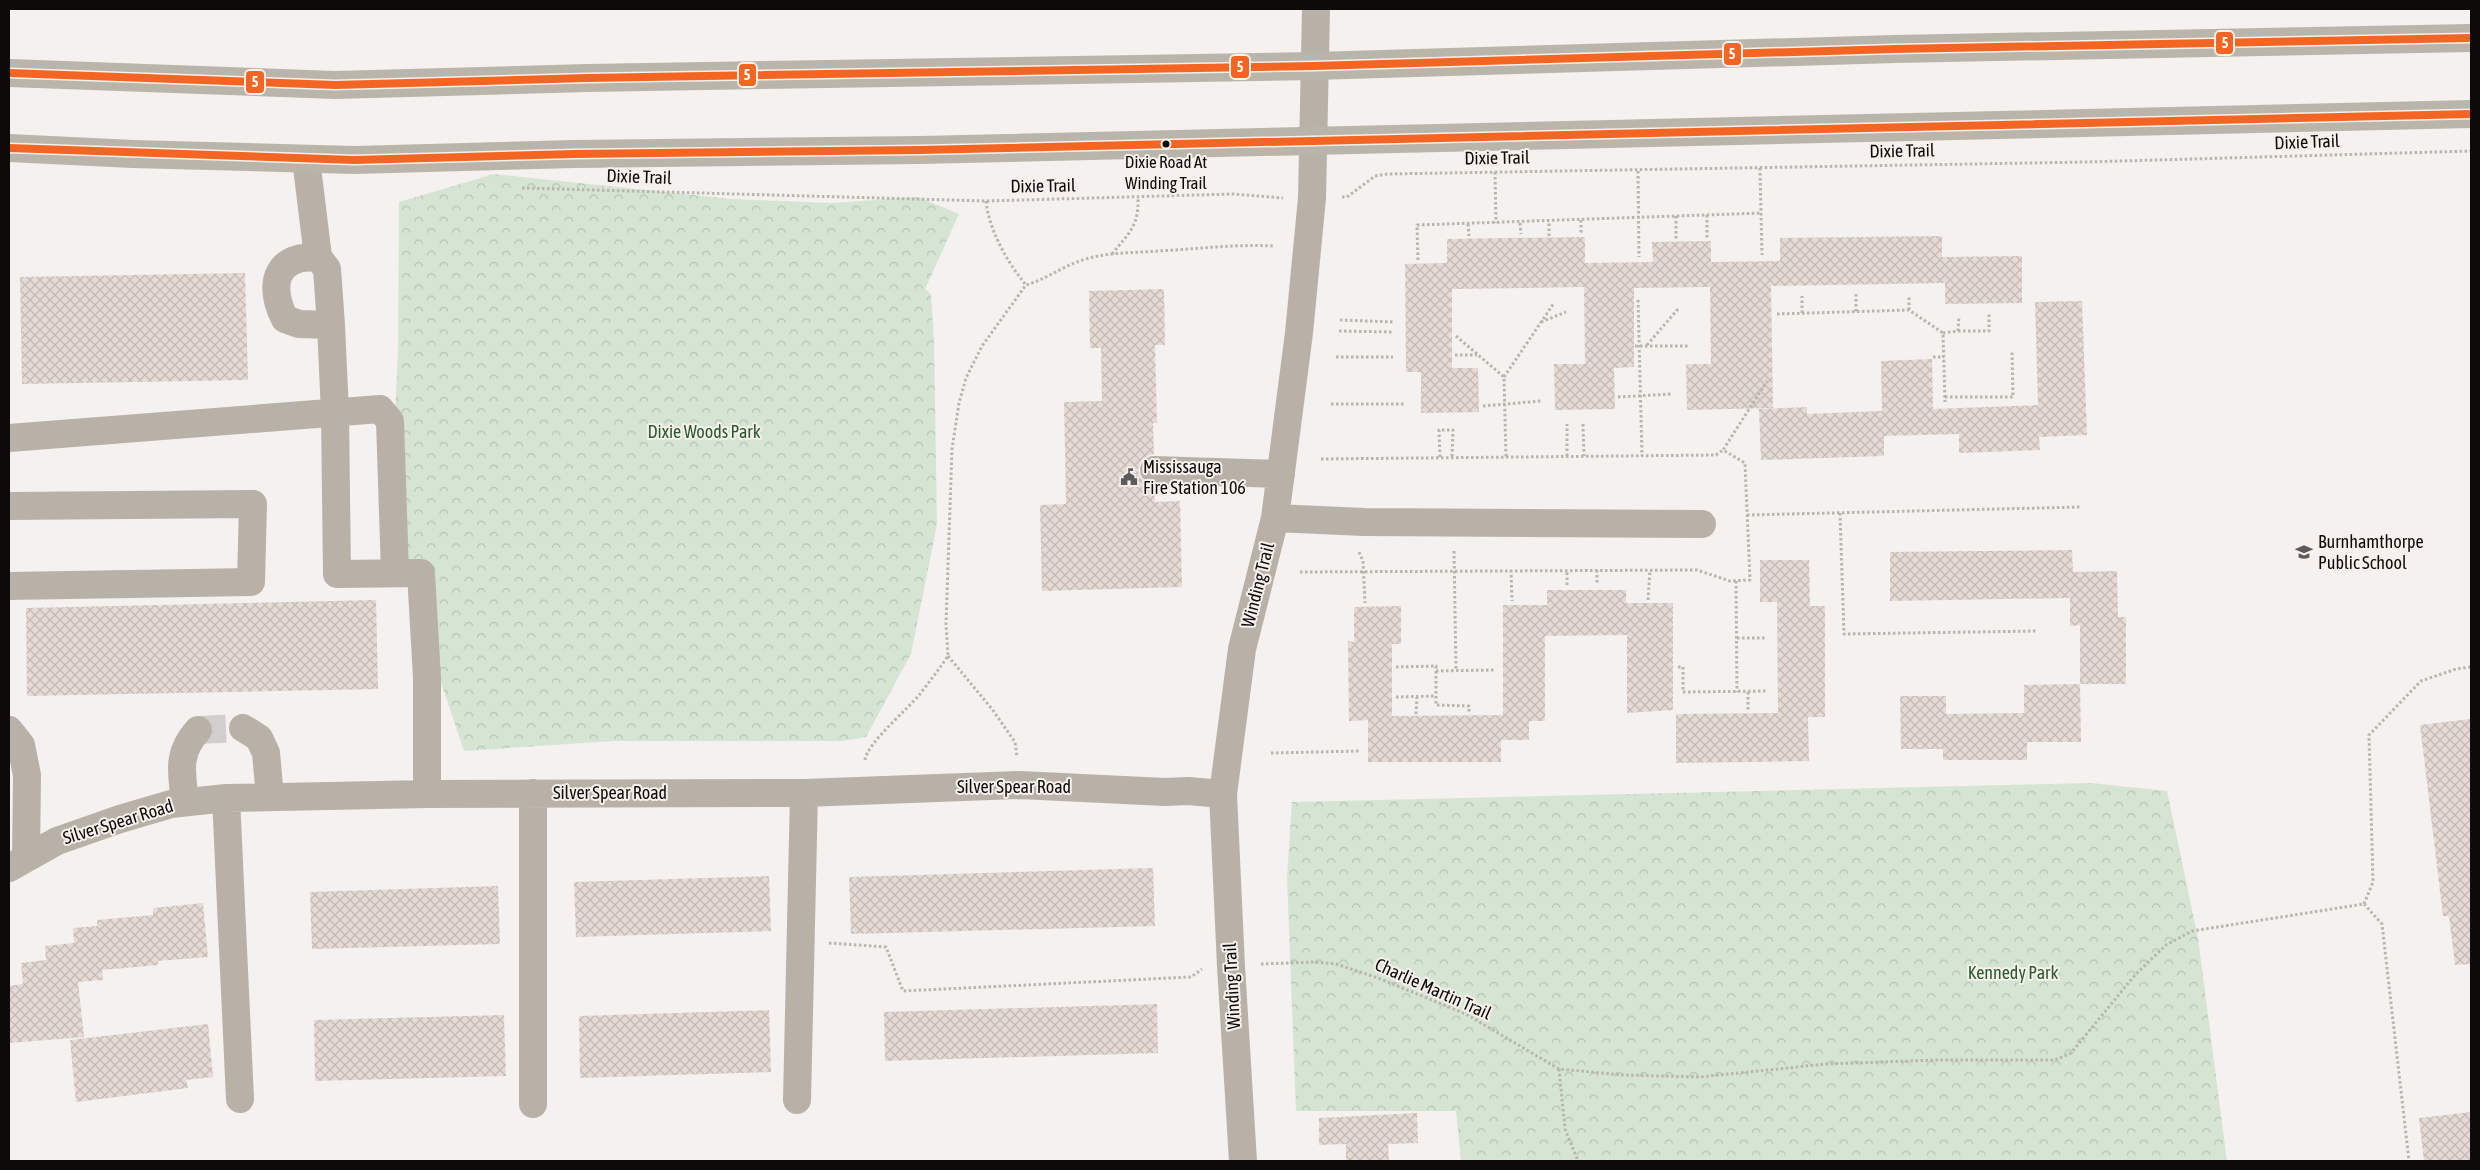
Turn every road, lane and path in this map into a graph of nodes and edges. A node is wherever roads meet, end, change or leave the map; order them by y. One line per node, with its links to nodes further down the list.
1 (1316, 9): 3 (street, Winding Trail)
2 (2471, 38): 3 (main road)
3 (1314, 66): 4 (main road); 6 (street, Winding Trail)
4 (9, 73)
5 (2471, 114): 6 (main road)
6 (1314, 140): 9 (main road); 96 (street, Winding Trail)
7 (9, 148): 9 (main road)
8 (2471, 150): 10 (path, Dixie Trail)
9 (306, 159): 36 (street)
10 (1760, 168): 11 (path, Dixie Trail); 18 (path)
11 (1638, 170): 12 (path, Dixie Trail); 21 (path)
12 (1495, 172): 16 (path, Dixie Trail); 26 (path)
13 (517, 188): 17 (path, Dixie Trail)
14 (1138, 198): 15 (path, Dixie Trail); 17 (path, Dixie Trail); 34 (path)
15 (1268, 198)
16 (1340, 198)
17 (986, 200): 39 (path)
18 (1762, 213): 19 (path); 35 (path)
19 (1707, 215): 20 (path); 31 (path)
20 (1676, 216): 21 (path); 32 (path)
21 (1639, 217): 22 (path); 37 (path)
22 (1581, 220): 23 (path); 27 (path)
23 (1549, 221): 24 (path); 30 (path)
24 (1520, 222): 26 (path); 28 (path)
25 (1468, 224): 26 (path); 29 (path); 38 (path)
26 (1496, 224)
27 (1581, 233)
28 (1521, 234)
29 (1469, 236)
30 (1548, 236)
31 (1707, 238)
32 (1676, 239)
33 (1273, 246): 34 (path)
34 (1111, 254): 39 (path)
35 (1762, 255)
36 (318, 257): 56 (street); 56 (street)
37 (1639, 258)
38 (1418, 260)
39 (1026, 285): 120 (path)
40 (1856, 294): 48 (path)
41 (1909, 295): 46 (path)
42 (1802, 296): 49 (path)
43 (1638, 300): 62 (path)
44 (1554, 302): 55 (path)
45 (1678, 309): 63 (path)
46 (1909, 310): 48 (path); 60 (path)
47 (1566, 312): 55 (path)
48 (1856, 312): 49 (path)
49 (1802, 313): 51 (path)
50 (1989, 313): 58 (path)
51 (1777, 314)
52 (1959, 316): 58 (path)
53 (1340, 320): 54 (path)
54 (1394, 322)
55 (1540, 323): 72 (path)
56 (331, 325): 83 (street)
57 (1338, 331): 59 (path)
58 (1958, 331): 60 (path)
59 (1392, 332)
60 (1944, 332): 71 (path)
61 (1456, 336): 67 (path)
62 (1637, 346): 63 (path); 74 (path)
63 (1647, 346): 64 (path)
64 (1690, 346)
65 (2012, 351): 76 (path)
66 (1455, 355): 67 (path)
67 (1477, 355): 72 (path)
68 (1336, 357): 69 (path)
69 (1393, 357)
70 (1933, 357): 71 (path)
71 (1944, 357): 76 (path)
72 (1504, 377): 79 (path)
73 (1672, 394): 74 (path)
74 (1640, 396): 75 (path); 90 (path)
75 (1618, 397)
76 (1945, 397): 78 (path)
77 (1542, 401): 79 (path)
78 (1945, 402)
79 (1505, 403): 82 (path); 92 (path)
80 (1331, 404): 81 (path)
81 (1405, 404)
82 (1483, 406)
83 (335, 413): 86 (street); 109 (street); 109 (street)
84 (1567, 424): 88 (path)
85 (1583, 424): 89 (path)
86 (9, 438)
87 (1723, 450): 90 (path)
88 (1567, 456): 89 (path); 92 (path)
89 (1584, 456): 90 (path)
90 (1642, 456)
91 (1452, 457): 92 (path); 93 (path); 93 (path)
92 (1506, 457)
93 (1440, 458): 94 (path)
94 (1321, 459)
95 (1154, 470): 96 (street)
96 (1281, 474): 101 (street, Winding Trail)
97 (9, 506): 113 (street)
98 (2081, 507): 99 (path)
99 (1840, 513): 100 (path); 117 (path)
100 (1747, 515)
101 (1275, 518): 102 (street); 146 (street, Winding Trail)
102 (1364, 522): 103 (street); 116 (path)
103 (1454, 523): 104 (street); 124 (path)
104 (1702, 524)
105 (1511, 570): 115 (path)
106 (1567, 570): 111 (path)
107 (1597, 570): 112 (path)
108 (1650, 570): 114 (path)
109 (395, 573): 145 (street)
110 (1736, 580): 118 (path)
111 (1567, 585)
112 (1597, 585)
113 (9, 586)
114 (1648, 600)
115 (1512, 601)
116 (1365, 603)
117 (2037, 631)
118 (1737, 638): 119 (path); 128 (path)
119 (1765, 638)
120 (948, 656): 141 (path); 142 (path)
121 (1396, 667): 126 (path)
122 (1678, 667): 128 (path)
123 (2471, 667): 151 (path)
124 (1456, 670): 125 (path); 126 (path)
125 (1494, 670)
126 (1436, 671): 130 (path)
127 (1768, 691): 129 (path)
128 (1737, 692): 129 (path)
129 (1748, 692): 133 (path)
130 (1436, 696): 132 (path); 134 (path)
131 (1396, 697): 132 (path)
132 (1416, 697): 135 (path)
133 (1748, 710)
134 (1469, 712)
135 (1416, 714)
136 (243, 728): 147 (street)
137 (9, 730): 150 (street)
138 (198, 730): 149 (street)
139 (1361, 751): 140 (path)
140 (1271, 753)
141 (1020, 785): 142 (street, Silver Spear Road); 146 (street, Silver Spear Road)
142 (863, 790): 144 (street, Silver Spear Road)
143 (533, 793): 144 (street, Silver Spear Road); 145 (street, Silver Spear Road); 158 (street)
144 (804, 793): 152 (street)
145 (427, 794): 147 (street, Silver Spear Road)
146 (1223, 794): 159 (street, Winding Trail)
147 (270, 797): 148 (street, Silver Spear Road)
148 (226, 798): 149 (street, Silver Spear Road); 156 (street)
149 (185, 802): 150 (street, Silver Spear Road)
150 (17, 863)
151 (2364, 904): 155 (path); 161 (path)
152 (801, 941): 154 (path); 157 (street)
153 (1252, 966): 155 (path, Charlie Martin Trail)
154 (1203, 968)
155 (1559, 1069): 160 (path)
156 (240, 1099)
157 (797, 1100)
158 (532, 1104)
159 (1243, 1161)
160 (1578, 1161)
161 (2409, 1161)

